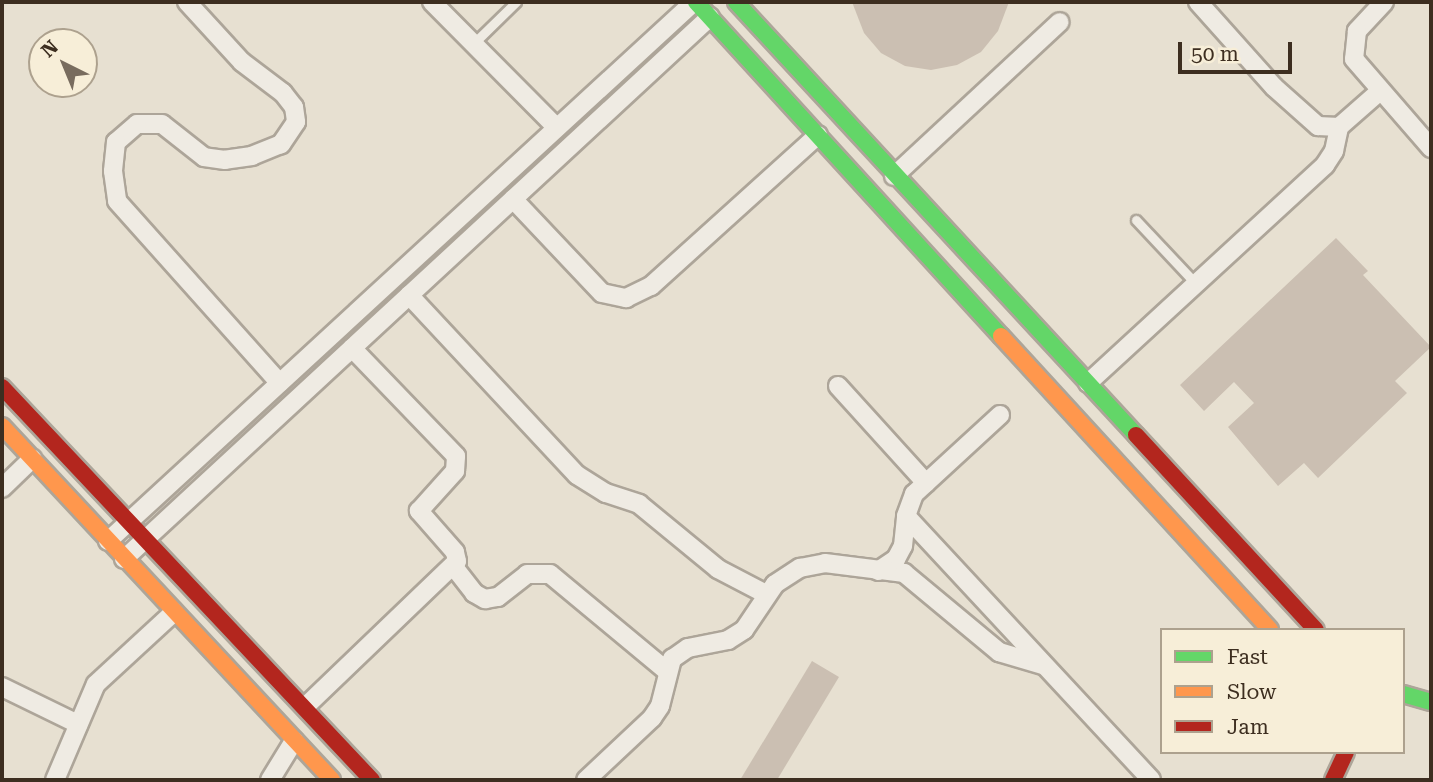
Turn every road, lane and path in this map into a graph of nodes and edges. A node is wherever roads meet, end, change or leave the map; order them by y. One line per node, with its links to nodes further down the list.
1 (187, 2): 26 (street)
2 (432, 2): 10 (street)
3 (516, 2): 10 (lane)
4 (695, 2): 8 (street); 11 (street)
5 (736, 2): 18 (street)
6 (1198, 2): 14 (street)
7 (1384, 2): 12 (street)
8 (710, 17): 13 (street); 16 (street)
9 (1060, 22): 18 (street)
10 (476, 41): 15 (street)
11 (617, 74): 13 (street); 15 (street)
12 (1380, 91): 14 (street); 17 (street)
13 (628, 92): 19 (street)
14 (1339, 127): 21 (street)
15 (557, 128): 26 (street)
16 (818, 135): 19 (street); 25 (street)
17 (1431, 148)
18 (894, 176): 24 (street)
19 (513, 199): 22 (street)
20 (1136, 220): 21 (lane)
21 (1196, 284): 27 (street)
22 (410, 295): 23 (street); 46 (street)
23 (352, 348): 33 (street); 44 (street)
24 (1070, 364): 25 (street); 27 (street)
25 (1043, 379): 38 (street)
26 (280, 383): 31 (street)
27 (1088, 383): 37 (street)
28 (838, 386): 35 (street)
29 (2, 387): 40 (street)
30 (1000, 415): 35 (street)
31 (241, 419): 33 (street); 40 (street)
32 (2, 426): 34 (street)
33 (251, 442): 41 (street)
34 (32, 459): 36 (street); 42 (street)
35 (926, 483): 39 (street)
36 (2, 488)
37 (1186, 489): 38 (street); 49 (street)
38 (1152, 499): 48 (street)
39 (906, 516): 45 (street); 50 (street)
40 (130, 521): 41 (street); 42 (street)
41 (145, 539): 43 (street); 56 (street)
42 (108, 541): 43 (street)
43 (124, 559): 47 (street)
44 (454, 567): 51 (street); 56 (street)
45 (877, 572): 46 (street); 50 (street)
46 (766, 594): 51 (street)
47 (174, 612): 57 (street); 58 (street)
48 (1268, 628)
49 (1315, 628)
50 (1043, 665): 67 (street)
51 (668, 672): 66 (street)
52 (2, 687): 57 (street)
53 (1431, 689): 54 (street)
54 (1406, 694): 55 (street)
55 (1431, 702)
56 (306, 706): 65 (street)
57 (78, 724): 62 (street)
58 (295, 741): 63 (street); 64 (street)
59 (1346, 754): 68 (street)
60 (1348, 754): 61 (street)
61 (1353, 774)
62 (55, 780)
63 (270, 780)
64 (331, 780)
65 (372, 780)
66 (586, 780)
67 (1151, 780)
68 (1333, 780)

